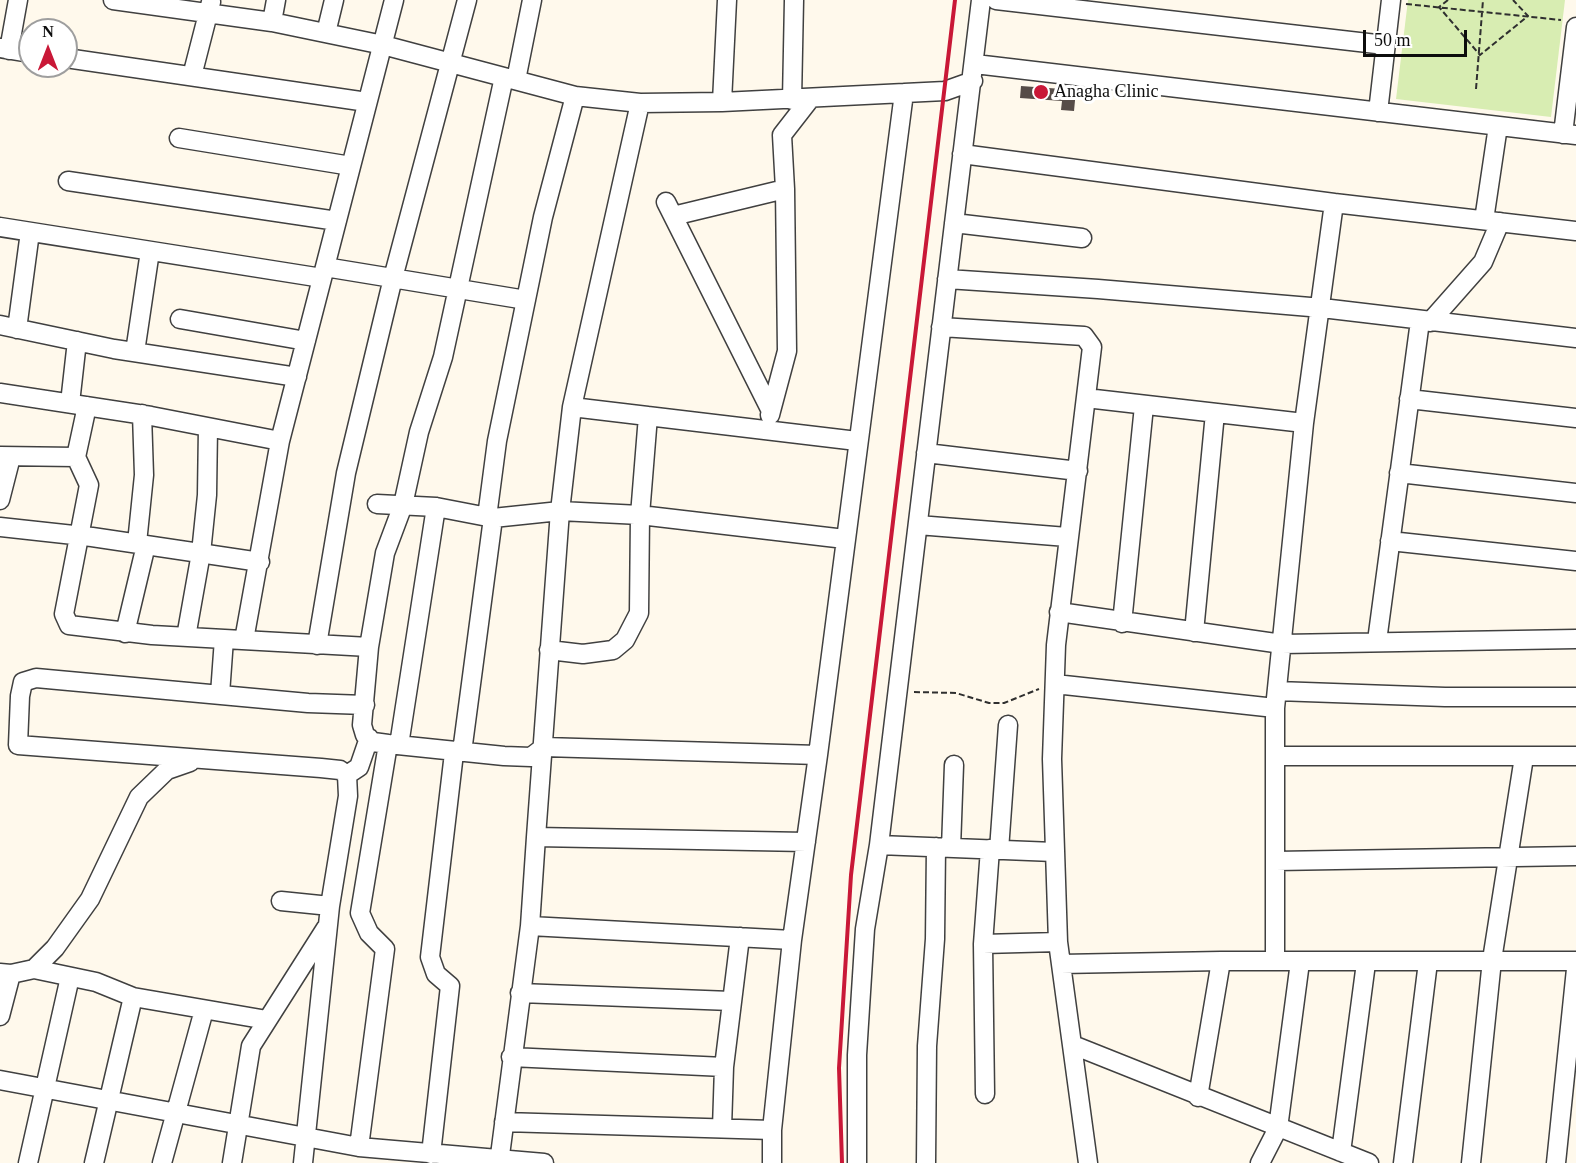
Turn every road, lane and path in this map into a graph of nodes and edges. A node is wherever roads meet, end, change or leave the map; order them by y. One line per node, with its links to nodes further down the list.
1 (18, 0): 25 (street)
2 (113, 0): 16 (street)
3 (276, 0): 20 (street)
4 (334, 0): 22 (street)
5 (394, 0): 23 (street)
6 (467, 0): 28 (street)
7 (532, 0): 32 (street)
8 (727, 0): 38 (street)
9 (794, 0): 36 (street)
10 (981, 0): 30 (street)
11 (996, 0): 24 (street)
12 (1448, 0): 17 (path)
13 (1483, 0): 18 (path)
14 (1513, 0): 19 (path)
15 (1391, 1): 17 (path); 24 (street)
16 (210, 6): 20 (street); 31 (street)
17 (1439, 7): 18 (path); 26 (path)
18 (1482, 12): 19 (path); 26 (path)
19 (1528, 16): 21 (path); 26 (path)
20 (272, 22): 22 (street)
21 (1571, 23): 29 (street)
22 (326, 33): 23 (street)
23 (383, 45): 28 (street); 37 (street)
24 (1385, 45): 40 (street)
25 (4, 49)
26 (1480, 55): 33 (path)
27 (78, 60): 31 (street)
28 (452, 63): 32 (street); 58 (street)
29 (1574, 68): 42 (street)
30 (974, 72): 34 (street); 40 (street); 44 (street)
31 (192, 76): 37 (street)
32 (510, 78): 35 (street); 60 (street)
33 (1476, 89)
34 (904, 93): 36 (street); 87 (street)
35 (574, 96): 39 (street); 61 (street)
36 (801, 99): 38 (street); 47 (street)
37 (367, 102): 45 (street)
38 (722, 102): 39 (street)
39 (640, 103): 77 (street)
40 (1378, 112): 41 (street)
41 (1498, 126): 42 (street); 50 (street)
42 (1570, 135)
43 (179, 138): 45 (street)
44 (962, 154): 48 (street); 51 (street)
45 (351, 166): 49 (street)
46 (68, 181): 49 (street)
47 (785, 189): 78 (street); 78 (street)
48 (1334, 203): 50 (street); 62 (street)
49 (337, 221): 57 (street)
50 (1492, 221): 53 (street); 64 (street)
51 (954, 223): 55 (street); 59 (street)
52 (0, 227): 54 (street)
53 (1576, 231)
54 (30, 232): 56 (street); 65 (street)
55 (1082, 238)
56 (150, 251): 57 (street); 70 (street)
57 (324, 272): 58 (street); 69 (street)
58 (393, 278): 60 (street); 121 (street)
59 (947, 279): 62 (street); 66 (street)
60 (459, 288): 61 (street); 96 (street)
61 (526, 300): 100 (street)
62 (1322, 309): 64 (street); 83 (street)
63 (180, 319): 69 (street)
64 (1425, 322): 67 (street); 74 (street)
65 (9, 327): 68 (street)
66 (941, 327): 73 (street); 88 (street)
67 (1576, 338)
68 (77, 341): 70 (street); 75 (street)
69 (306, 341): 71 (street)
70 (135, 352): 71 (street)
71 (297, 377): 86 (street)
72 (0, 393): 75 (street)
73 (1086, 398): 76 (street); 91 (street)
74 (1409, 399): 82 (street); 92 (street)
75 (78, 405): 80 (street); 90 (street)
76 (1144, 406): 79 (street); 112 (street)
77 (572, 407): 81 (street); 98 (street)
78 (771, 411): 85 (street)
79 (1215, 412): 83 (street); 113 (street)
80 (142, 414): 84 (street); 107 (street)
81 (648, 416): 85 (street); 99 (street)
82 (1576, 418)
83 (1304, 423): 120 (street)
84 (208, 427): 86 (street); 108 (street)
85 (769, 433): 87 (street)
86 (280, 441): 110 (street)
87 (857, 441): 105 (street)
88 (926, 453): 91 (street); 101 (street)
89 (5, 457): 90 (street); 94 (street)
90 (76, 457): 103 (street)
91 (1078, 471): 104 (street)
92 (1399, 473): 93 (street); 106 (street)
93 (1576, 493)
94 (0, 500)
95 (376, 504): 96 (street)
96 (403, 506): 97 (street); 122 (street)
97 (436, 507): 100 (street); 132 (street)
98 (560, 511): 99 (street); 100 (street); 123 (street)
99 (640, 515): 105 (street); 123 (street)
100 (490, 517): 134 (street)
101 (918, 525): 104 (street); 125 (street)
102 (0, 527): 103 (street)
103 (78, 535): 107 (street); 114 (street)
104 (1067, 537): 111 (street)
105 (845, 539): 135 (street)
106 (1390, 541): 109 (street); 119 (street)
107 (142, 544): 108 (street); 114 (street)
108 (201, 553): 110 (street); 115 (street)
109 (1576, 561)
110 (260, 562): 118 (street)
111 (1059, 612): 112 (street); 124 (street)
112 (1122, 623): 113 (street)
113 (1194, 632): 120 (street)
114 (125, 633): 115 (street)
115 (186, 637): 116 (street)
116 (224, 639): 118 (street); 126 (street)
117 (1576, 639): 119 (street)
118 (244, 640): 121 (street)
119 (1377, 641): 120 (street)
120 (1282, 644): 128 (street)
121 (317, 645): 122 (street)
122 (369, 647): 129 (street)
123 (549, 651): 133 (street)
124 (1055, 684): 125 (path); 128 (street); 147 (street)
125 (897, 688): 144 (street)
126 (220, 694): 129 (street); 139 (street)
127 (1576, 697): 128 (street)
128 (1276, 700): 136 (street)
129 (365, 705): 131 (street)
130 (1008, 725): 146 (street)
131 (369, 738): 132 (street); 141 (street)
132 (394, 745): 134 (street); 191 (street)
133 (544, 747): 134 (street); 135 (street); 142 (street)
134 (458, 753): 193 (street)
135 (818, 755): 143 (street)
136 (1276, 756): 138 (street); 150 (street)
137 (1576, 756): 138 (street)
138 (1524, 757): 148 (street)
139 (198, 759): 141 (street); 166 (street)
140 (954, 765): 145 (street)
141 (347, 775): 152 (street)
142 (536, 837): 143 (street); 153 (street)
143 (806, 842): 155 (street)
144 (879, 845): 145 (street); 204 (street)
145 (944, 848): 146 (street); 205 (street)
146 (994, 850): 147 (street); 157 (street)
147 (1054, 852): 156 (street)
148 (1509, 856): 149 (street); 150 (street); 158 (street)
149 (1576, 856)
150 (1276, 861): 160 (street)
151 (281, 901): 152 (street)
152 (329, 915): 175 (street); 190 (street)
153 (530, 926): 154 (street); 170 (street)
154 (740, 937): 155 (street); 172 (street)
155 (792, 940): 189 (street)
156 (1058, 942): 157 (street); 165 (street)
157 (983, 944): 181 (street)
158 (1492, 960): 161 (street); 163 (street); 209 (street)
159 (1221, 961): 160 (street); 165 (street); 182 (street)
160 (1275, 961): 162 (street)
161 (1576, 961)
162 (1300, 962): 164 (street); 188 (street)
163 (1428, 962): 164 (street); 208 (street)
164 (1366, 963): 192 (street)
165 (1061, 964): 176 (street)
166 (34, 969): 168 (street); 169 (street)
167 (1576, 969): 210 (street)
168 (5, 973): 174 (street)
169 (70, 977): 171 (street); 180 (street)
170 (520, 993): 172 (street); 177 (street)
171 (133, 998): 173 (street); 183 (street)
172 (731, 1001): 178 (street)
173 (204, 1010): 175 (street); 184 (street)
174 (0, 1016)
175 (267, 1020): 186 (street)
176 (1072, 1045): 182 (street); 195 (street)
177 (511, 1057): 178 (street); 185 (street)
178 (724, 1067): 187 (street)
179 (0, 1080): 180 (street)
180 (43, 1089): 183 (street); 197 (street)
181 (985, 1094)
182 (1198, 1097): 188 (street)
183 (107, 1101): 184 (street); 198 (street)
184 (175, 1114): 186 (street); 199 (street)
185 (504, 1122): 187 (street); 196 (street)
186 (237, 1125): 190 (street); 200 (street)
187 (722, 1128): 189 (street)
188 (1278, 1128): 192 (street); 206 (street)
189 (772, 1130): 203 (street)
190 (305, 1137): 191 (street); 201 (street)
191 (359, 1147): 194 (street)
192 (1341, 1152): 207 (street)
193 (431, 1154): 194 (street); 196 (street)
194 (395, 1157)
195 (1091, 1161)
196 (499, 1162): 202 (street)
197 (28, 1163)
198 (94, 1163)
199 (162, 1163)
200 (232, 1163)
201 (303, 1163)
202 (544, 1163)
203 (772, 1163)
204 (857, 1163)
205 (926, 1163)
206 (1260, 1163)
207 (1369, 1163)
208 (1402, 1163)
209 (1471, 1163)
210 (1556, 1163)

